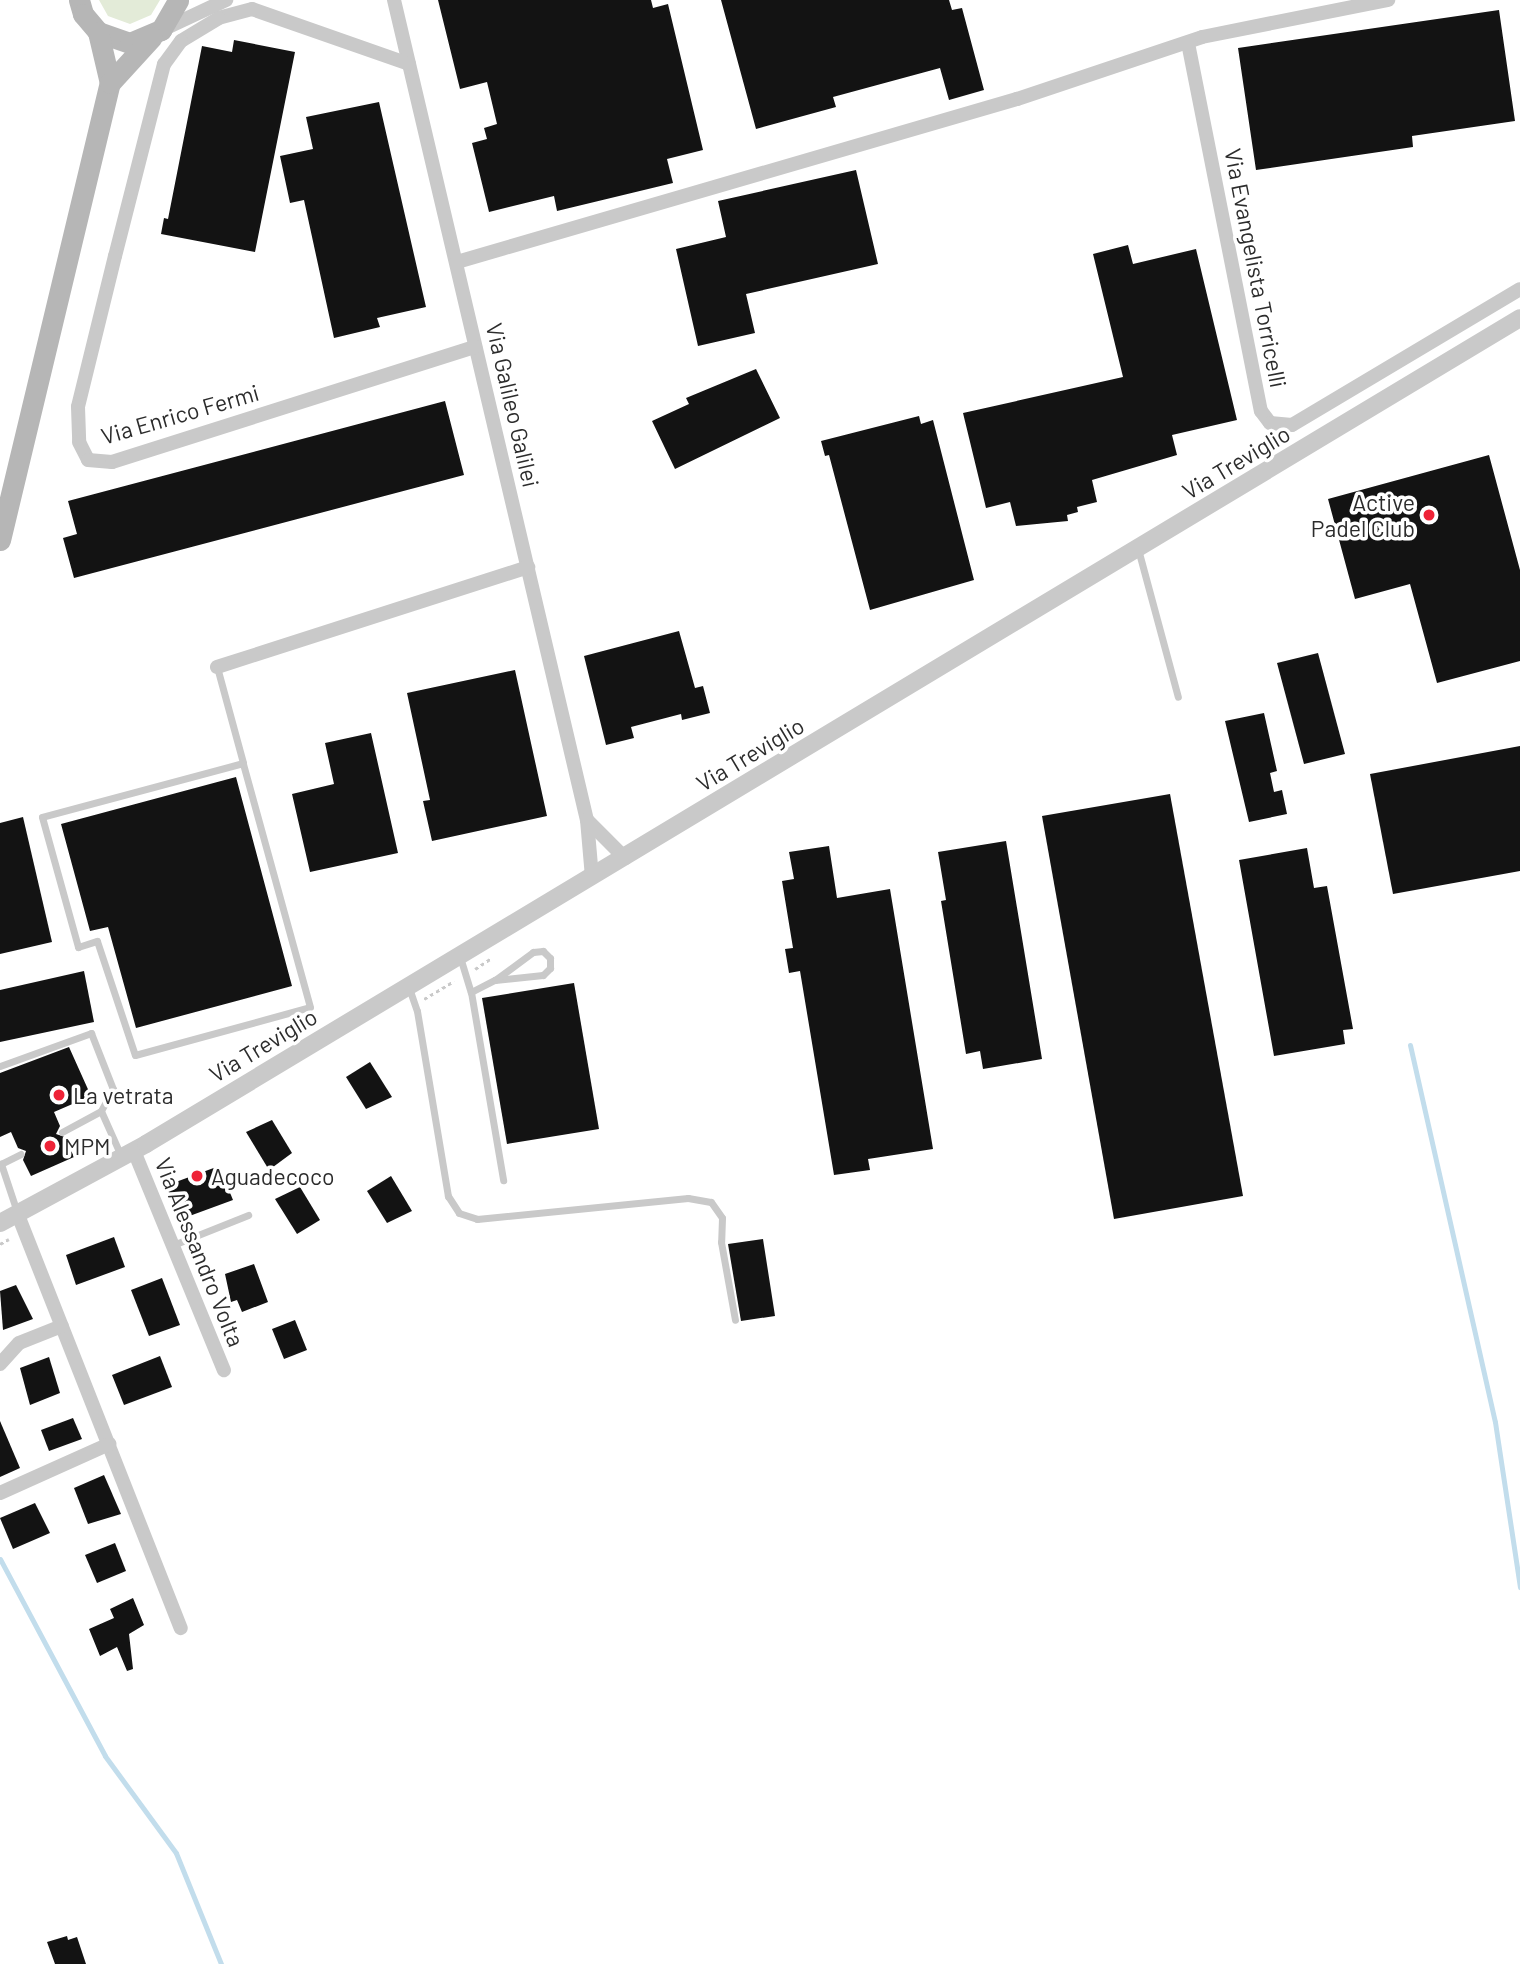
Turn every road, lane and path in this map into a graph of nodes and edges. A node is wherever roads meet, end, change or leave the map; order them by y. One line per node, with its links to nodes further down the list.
1 (79, 0): 6 (main road)
2 (178, 0): 7 (main road)
3 (226, 0): 7 (street)
4 (394, 0): 9 (street, Via Galileo Galilei)
5 (1388, 0): 8 (street)
6 (98, 32): 7 (main road); 10 (main road)
7 (156, 34): 10 (main road)
8 (1188, 43): 11 (street); 12 (street, Via Evangelista Torricelli)
9 (409, 64): 11 (street, Via Galileo Galilei); 14 (street, Via Enrico Fermi)
10 (110, 83): 15 (main road)
11 (457, 262): 14 (street, Via Galileo Galilei)
12 (1520, 289)
13 (1520, 318): 16 (street, Via Treviglio)
14 (475, 347): 17 (street, Via Galileo Galilei)
15 (0, 540)
16 (1138, 550): 19 (lane); 22 (street, Via Treviglio)
17 (527, 567): 18 (street); 21 (street, Via Galileo Galilei)
18 (217, 667): 20 (lane)
19 (1178, 697)
20 (243, 762): 20 (lane)
21 (587, 820): 22 (street); 23 (street, Via Galileo Galilei)
22 (625, 858): 23 (street, Via Treviglio)
23 (592, 877): 24 (street, Via Treviglio)
24 (460, 956): 26 (street, Via Treviglio); 27 (lane)
25 (495, 980): 25 (lane); 27 (lane)
26 (409, 987): 32 (street, Via Treviglio); 39 (lane)
27 (471, 992): 34 (lane)
28 (0, 1066): 29 (lane)
29 (101, 1111): 30 (lane); 32 (lane)
30 (62, 1132)
31 (21, 1154): 33 (lane)
32 (128, 1155): 35 (street, Via Treviglio); 38 (street, Via Alessandro Volta)
33 (0, 1164): 35 (lane)
34 (503, 1180)
35 (18, 1215): 37 (street, Via Treviglio); 40 (street)
36 (248, 1215): 38 (lane)
37 (0, 1223)
38 (173, 1245): 42 (street, Via Alessandro Volta)
39 (736, 1320)
40 (62, 1326): 41 (street); 43 (street)
41 (0, 1364)
42 (224, 1370)
43 (109, 1444): 44 (street); 45 (street)
44 (0, 1493)
45 (181, 1628)

